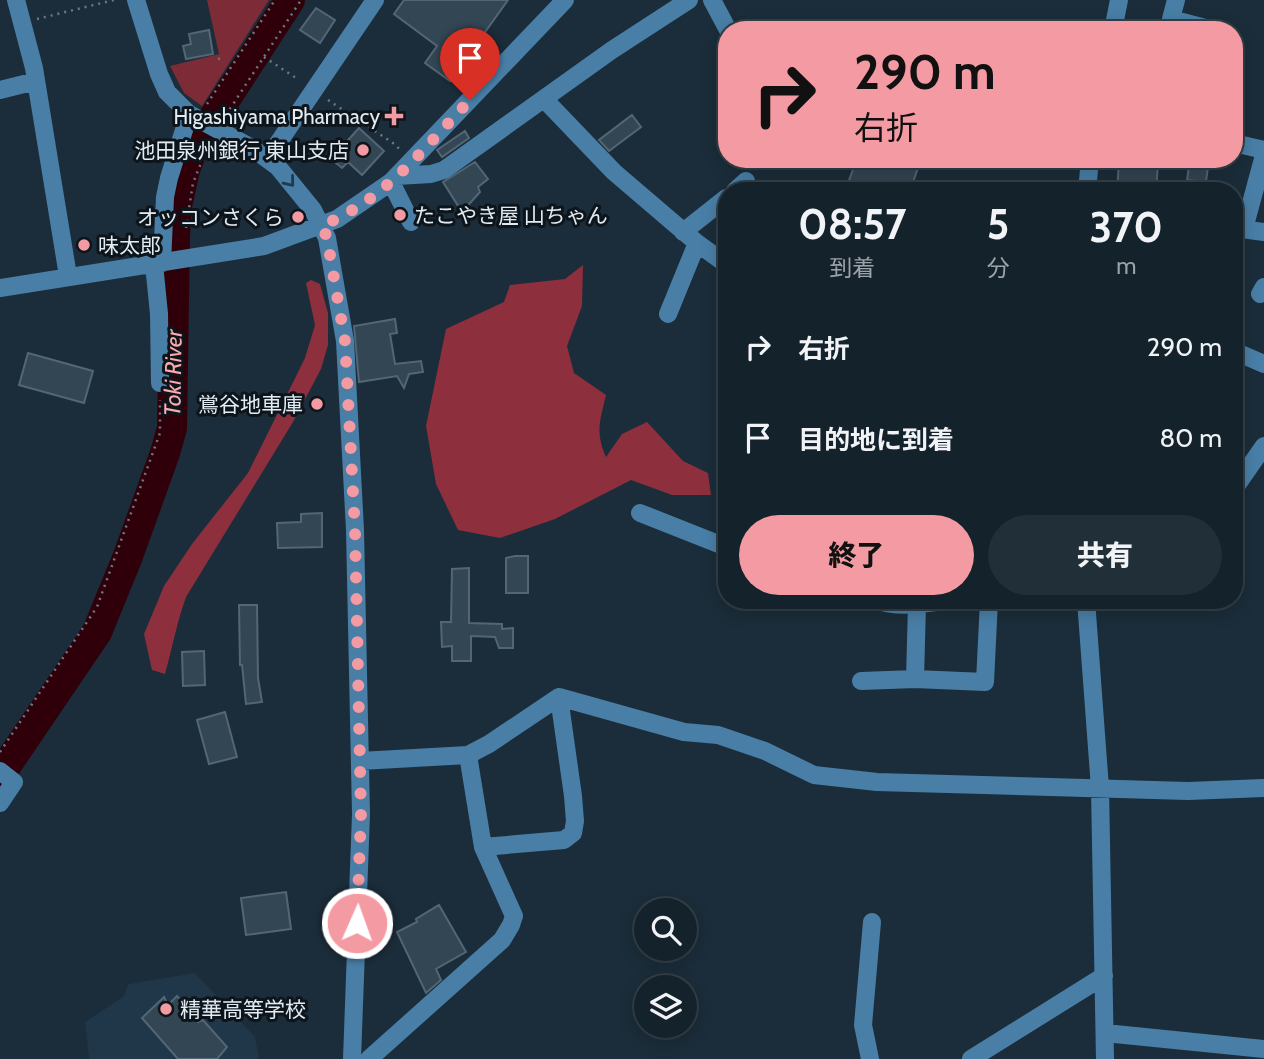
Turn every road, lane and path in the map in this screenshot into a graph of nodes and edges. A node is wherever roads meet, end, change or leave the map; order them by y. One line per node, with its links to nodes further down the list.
1 (16, 0): 17 (street)
2 (114, 0): 12 (path)
3 (136, 0): 24 (street)
4 (275, 0): 21 (path)
5 (301, 0): 16 (path)
6 (374, 0): 30 (street)
7 (565, 0): 31 (street)
8 (689, 0): 23 (street)
9 (712, 0): 13 (street)
10 (1119, 0): 14 (street)
11 (1176, 0): 15 (street)
12 (33, 20)
13 (723, 21)
14 (1115, 21)
15 (1179, 21)
16 (264, 57): 18 (path); 24 (path)
17 (36, 80): 20 (street); 42 (street)
18 (306, 85)
19 (210, 88): 21 (path)
20 (0, 90)
21 (215, 92): 24 (path)
22 (322, 96): 28 (path)
23 (544, 99): 31 (street); 39 (street)
24 (207, 118): 30 (street); 41 (street)
25 (1243, 145): 26 (street)
26 (1264, 150)
27 (204, 151): 36 (path)
28 (401, 152)
29 (1264, 155): 33 (street)
30 (268, 158): 35 (street, one-way to 35)
31 (394, 179): 34 (street); 35 (street)
32 (718, 207): 39 (street)
33 (1243, 216)
34 (411, 222)
35 (322, 225): 41 (street); 60 (street)
36 (186, 228)
37 (1243, 229): 38 (street)
38 (1264, 232)
39 (690, 238): 40 (street); 44 (street)
40 (718, 258)
41 (161, 263): 42 (street); 47 (street)
42 (68, 276): 43 (street)
43 (0, 288)
44 (668, 314)
45 (1243, 355): 46 (street)
46 (1264, 363)
47 (160, 383): 58 (path)
48 (1264, 446): 49 (street)
49 (1243, 476)
50 (640, 513): 51 (street)
51 (718, 544)
52 (917, 609): 55 (street)
53 (989, 609): 55 (street)
54 (1087, 609): 63 (street)
55 (915, 679): 56 (street)
56 (861, 681)
57 (559, 697): 59 (street); 63 (street); 65 (street)
58 (0, 752)
59 (468, 755): 60 (street); 65 (street)
60 (360, 761): 70 (street)
61 (4, 774): 64 (street)
62 (1264, 788): 63 (street)
63 (1100, 789): 67 (street)
64 (0, 803)
65 (483, 846): 71 (street)
66 (872, 922): 72 (street)
67 (1104, 976): 68 (street); 73 (street)
68 (1105, 1033): 69 (street); 74 (street)
69 (1264, 1049)
70 (352, 1059)
71 (369, 1059)
72 (870, 1059)
73 (971, 1059)
74 (1105, 1059)

